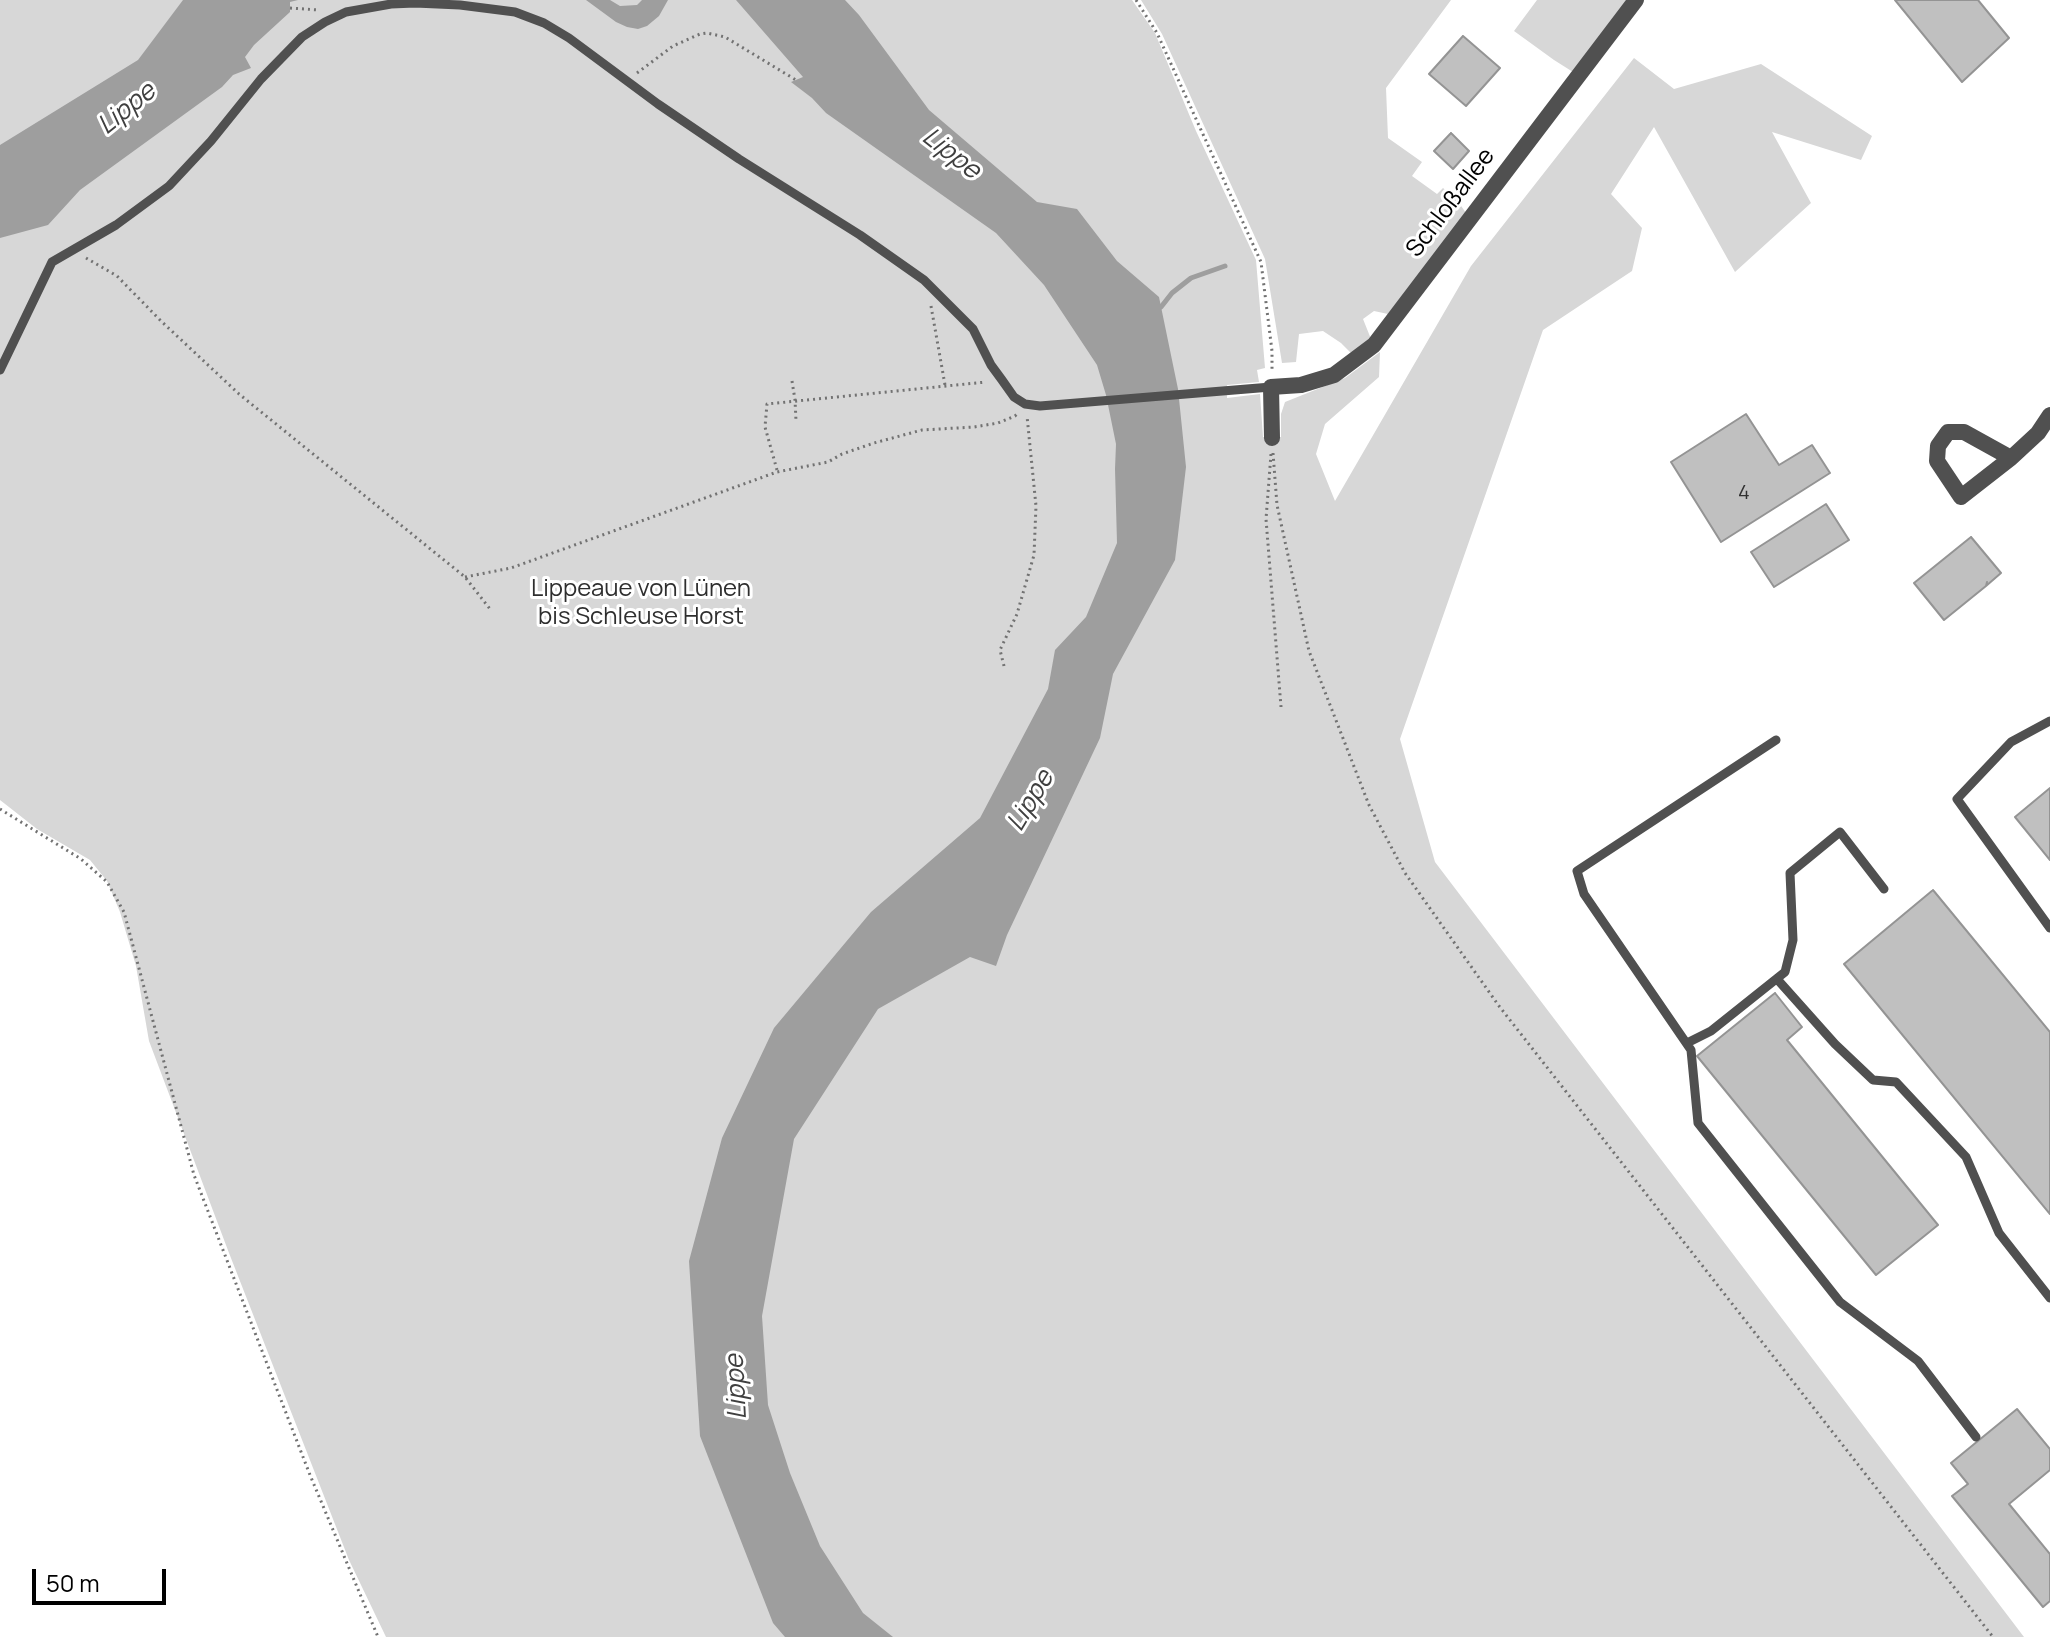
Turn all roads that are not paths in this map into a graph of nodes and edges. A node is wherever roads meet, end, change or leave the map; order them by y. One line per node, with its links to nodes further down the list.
1 (1636, 0): 3 (street, Schloßallee)
2 (0, 370): 3 (lane)
3 (1265, 388): 5 (street)
4 (2050, 415): 6 (street)
5 (1272, 438)
6 (2011, 458): 6 (street)
7 (2050, 721): 10 (lane)
8 (1776, 740): 12 (lane)
9 (1884, 889): 11 (lane)
10 (2050, 928)
11 (1777, 979): 12 (lane); 13 (lane)
12 (1687, 1043): 14 (lane)
13 (2050, 1298)
14 (1976, 1437)

